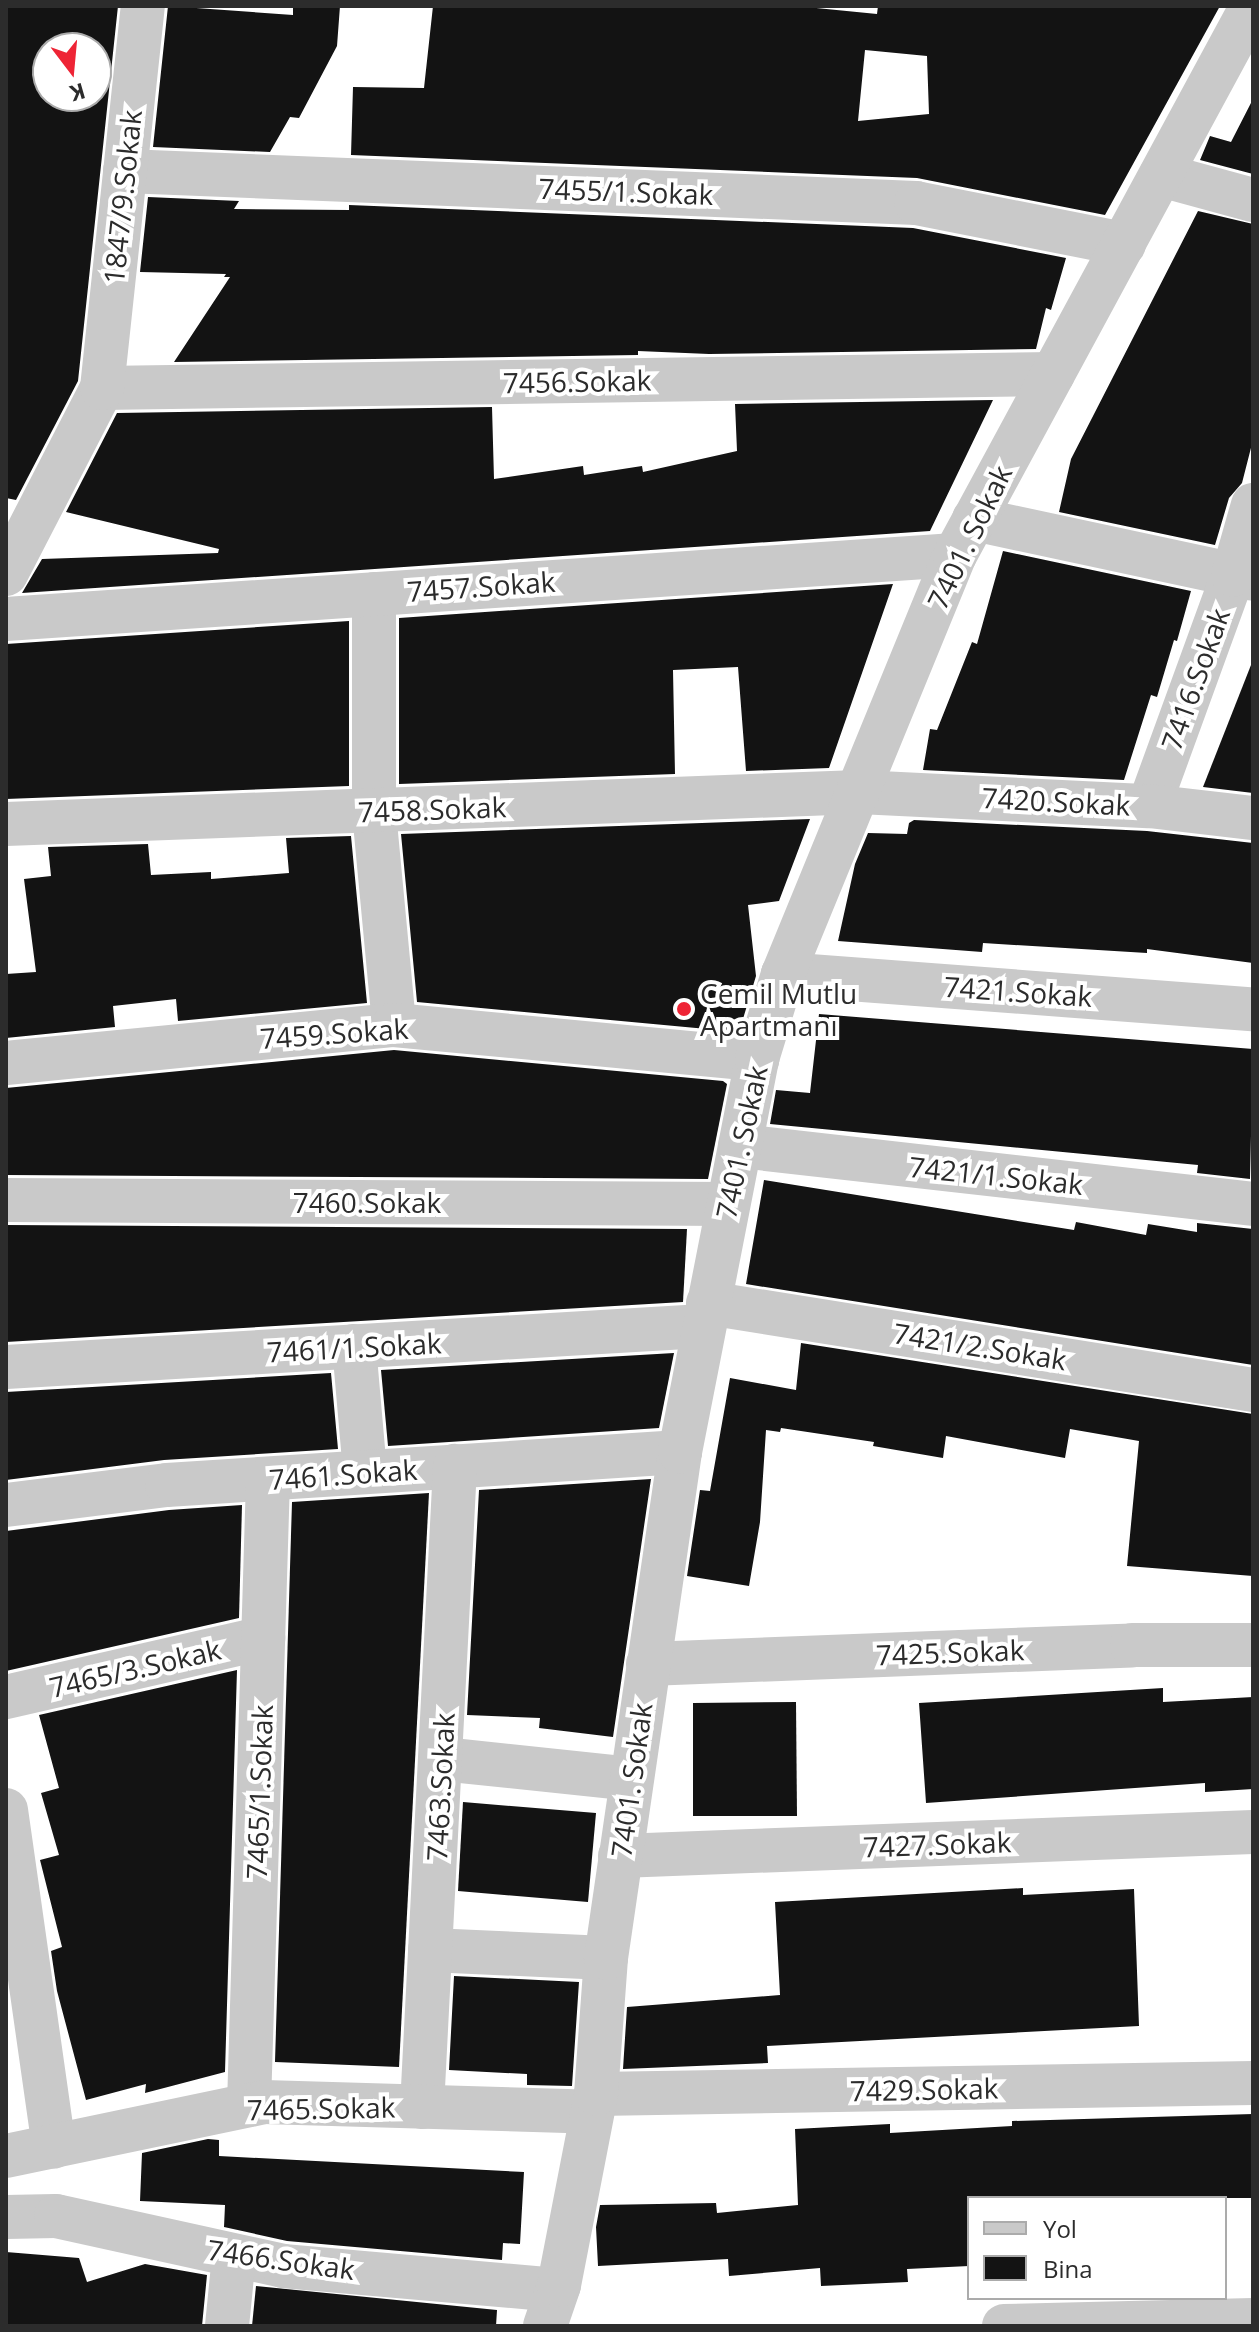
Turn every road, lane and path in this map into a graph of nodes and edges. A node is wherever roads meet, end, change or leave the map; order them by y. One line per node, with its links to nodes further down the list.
1 (143, 6): 3 (street, 1847/9.Sokak)
2 (1246, 32): 4 (street, 7401. Sokak)
3 (125, 171): 6 (street, 7455/1.Sokak); 8 (street, 1847/9.Sokak)
4 (1161, 175): 5 (street); 6 (street, 7401. Sokak)
5 (1253, 200)
6 (1124, 244): 7 (street, 7401. Sokak)
7 (1053, 374): 8 (street, 7456.Sokak); 10 (street, 7401. Sokak)
8 (102, 388): 11 (street)
9 (1253, 505): 12 (street, 7416.Sokak)
10 (965, 537): 12 (street, 7457.Sokak); 13 (street, 7457.Sokak); 15 (street, 7401. Sokak)
11 (6, 574)
12 (1243, 577): 16 (street, 7416.Sokak)
13 (374, 594): 14 (street, 7457.Sokak); 17 (street)
14 (6, 619)
15 (859, 792): 16 (street, 7420.Sokak); 17 (street, 7458.Sokak); 20 (street, 7401. Sokak)
16 (1149, 806): 18 (street, 7420.Sokak)
17 (374, 812): 19 (street, 7458.Sokak); 22 (street)
18 (1253, 818)
19 (6, 824)
20 (783, 974): 21 (street, 7421.Sokak); 23 (street, 7401. Sokak)
21 (1253, 1009)
22 (394, 1025): 23 (street, 7459.Sokak); 24 (street, 7459.Sokak)
23 (757, 1059): 25 (street, 7401. Sokak)
24 (6, 1063)
25 (740, 1146): 27 (street, 7401. Sokak); 28 (street, 7421/1.Sokak)
26 (6, 1200): 27 (street, 7460.Sokak)
27 (728, 1204): 29 (street, 7401. Sokak)
28 (1253, 1204)
29 (705, 1315): 30 (street, 7461/1.Sokak); 32 (street, 7421/2.Sokak); 33 (street, 7401. Sokak)
30 (354, 1346): 31 (street, 7461/1.Sokak); 35 (street)
31 (6, 1367)
32 (1253, 1390)
33 (680, 1452): 34 (street, 7461.Sokak); 40 (street, 7401. Sokak)
34 (455, 1466): 35 (street, 7461.Sokak); 42 (street, 7463.Sokak)
35 (365, 1472): 36 (street, 7461.Sokak)
36 (268, 1479): 37 (street, 7461.Sokak); 38 (street, 7465/1.Sokak)
37 (6, 1505)
38 (263, 1638): 41 (street, 7465/3.Sokak); 51 (street, 7465/1.Sokak)
39 (1253, 1645): 40 (street, 7425.Sokak)
40 (648, 1664): 43 (street, 7401. Sokak)
41 (6, 1697)
42 (442, 1759): 43 (street); 47 (street, 7463.Sokak)
43 (631, 1779): 46 (street, 7401. Sokak)
44 (6, 1810): 53 (street)
45 (1253, 1832): 46 (street, 7427.Sokak)
46 (620, 1856): 48 (street, 7401. Sokak)
47 (430, 1950): 48 (street); 52 (street, 7463.Sokak)
48 (606, 1958): 50 (street, 7401. Sokak)
49 (1253, 2083): 50 (street, 7429.Sokak)
50 (594, 2103): 52 (street, 7465.Sokak); 57 (street, 7401. Sokak)
51 (249, 2105): 52 (street, 7465.Sokak); 53 (street, 7465.Sokak)
52 (422, 2107)
53 (54, 2147): 54 (street, 7465.Sokak)
54 (6, 2156)
55 (6, 2217): 56 (street, 7466.Sokak)
56 (234, 2256): 57 (street, 7466.Sokak); 59 (street)
57 (551, 2308)
58 (1253, 2320): 60 (street)
59 (227, 2326)
60 (1004, 2326)

